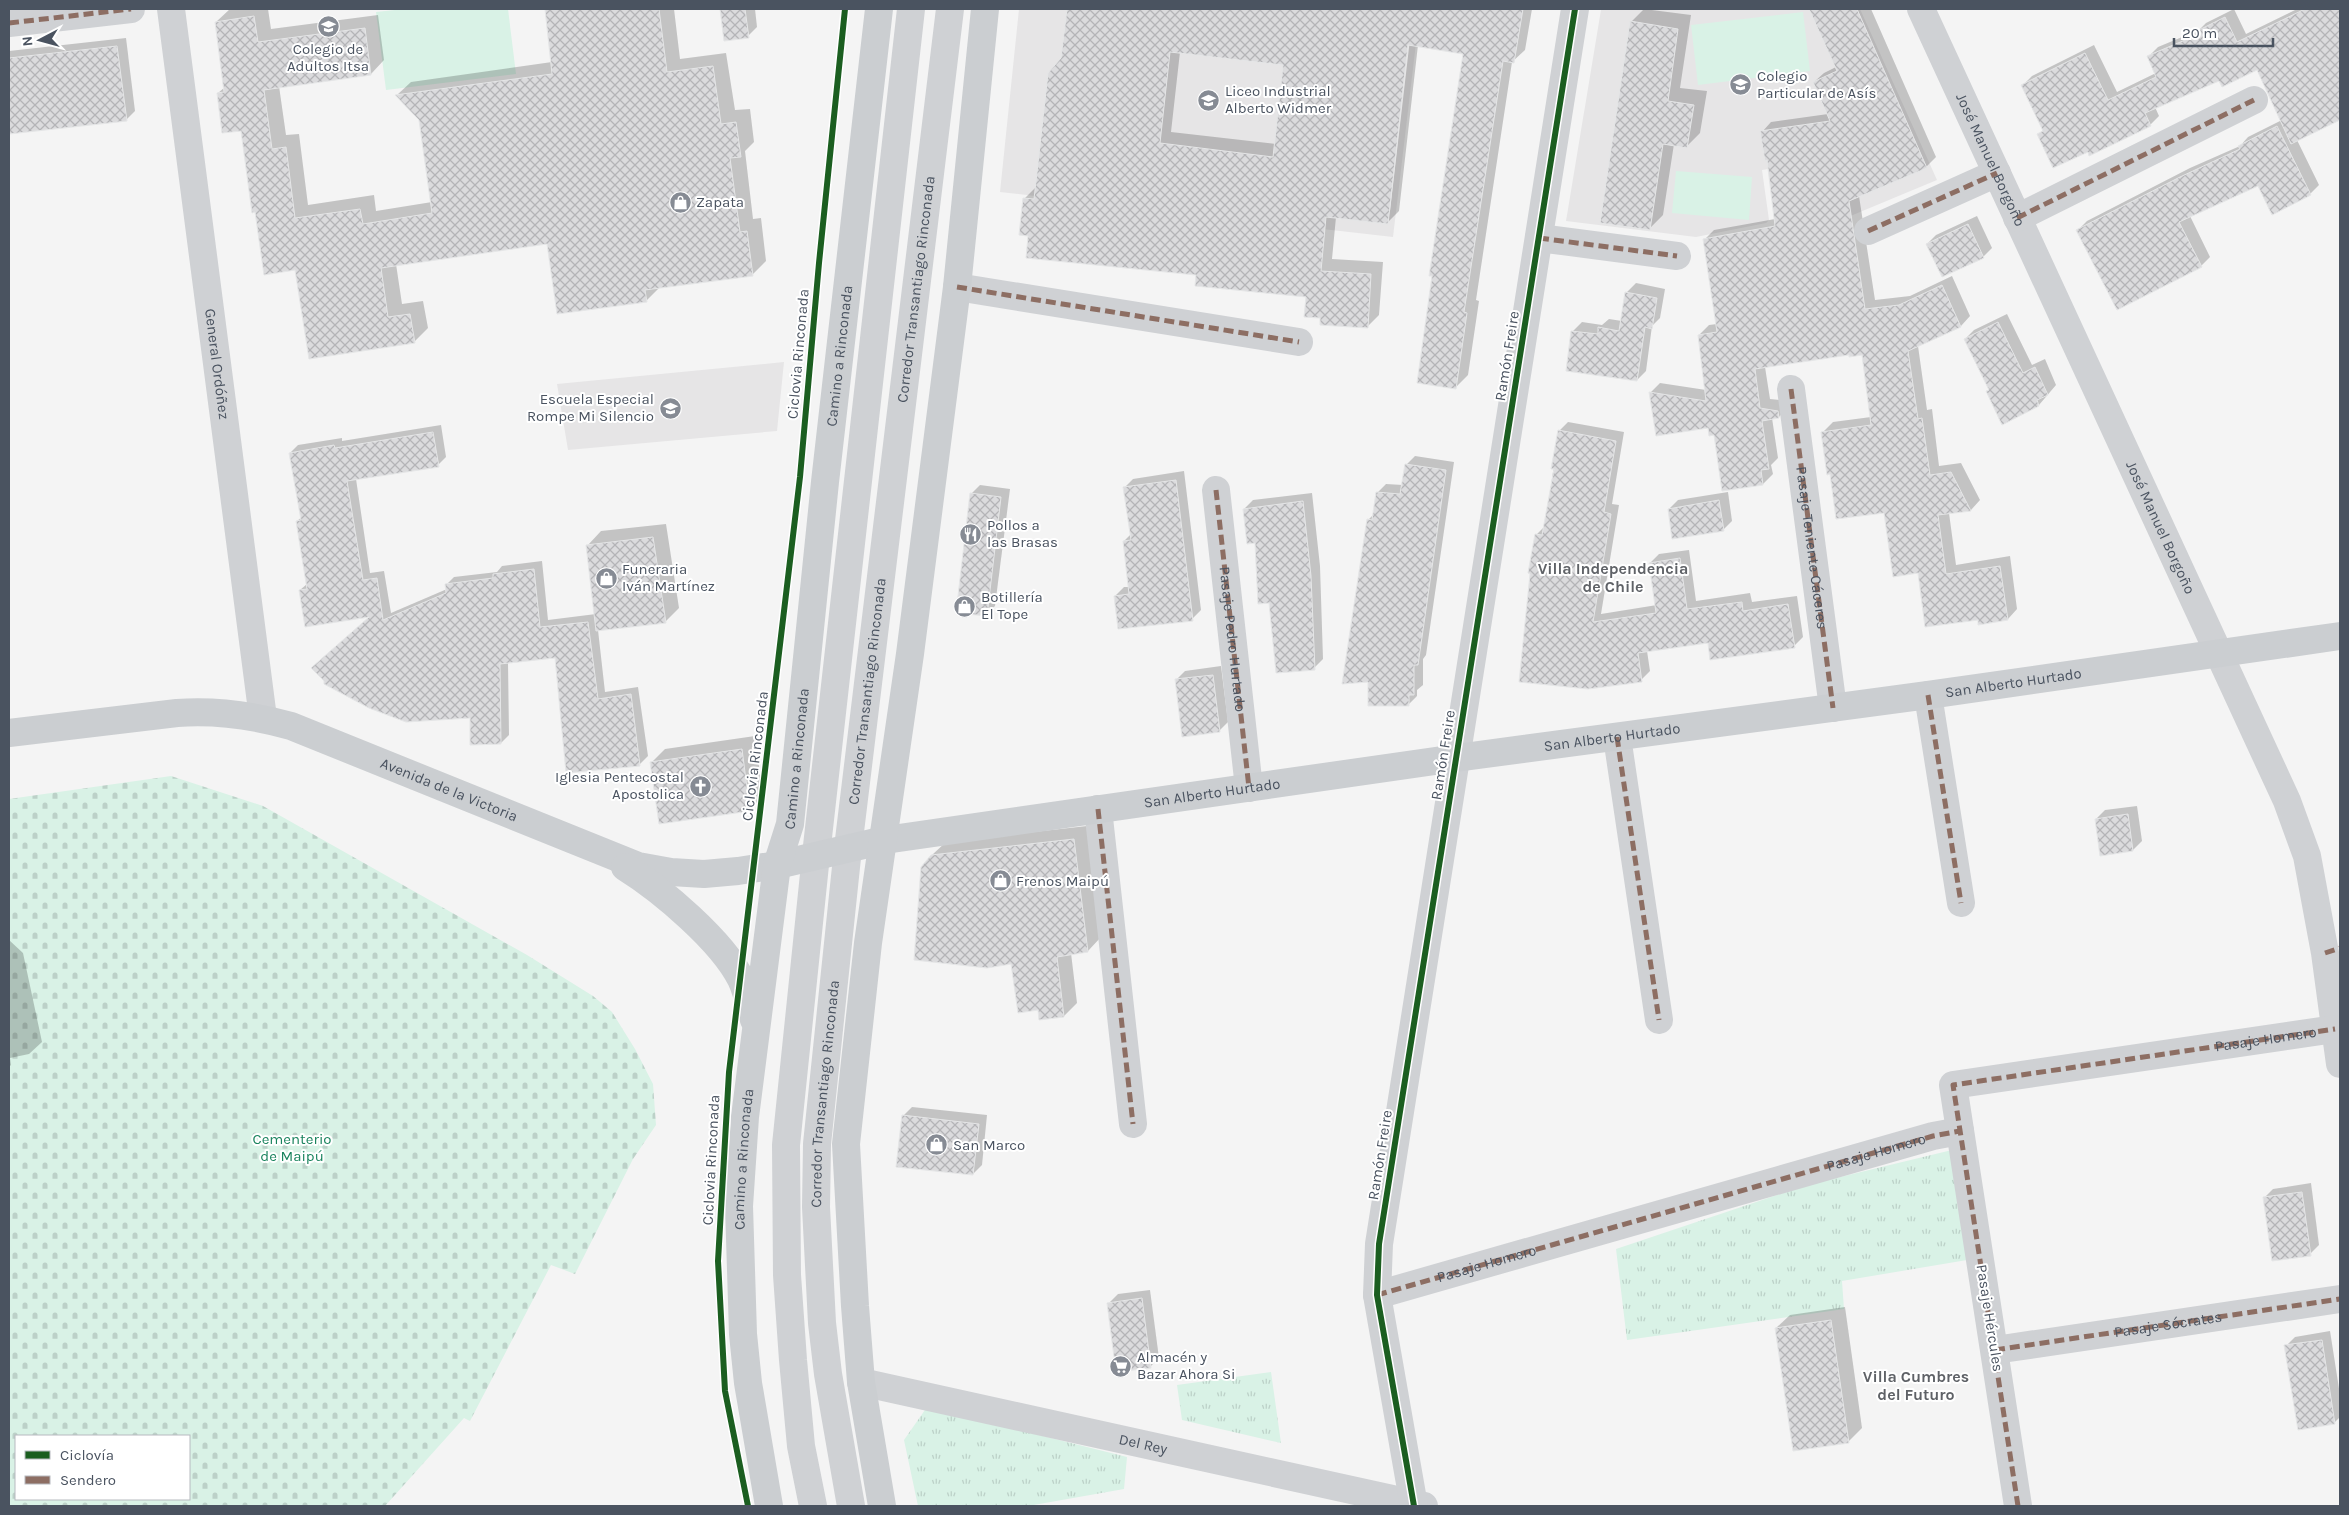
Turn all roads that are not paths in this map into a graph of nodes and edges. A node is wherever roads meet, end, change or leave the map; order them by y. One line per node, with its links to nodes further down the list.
1 (131, 9): 9 (street)
2 (171, 9): 26 (street, General Ordóñez)
3 (879, 9): 10 (main road, Camino a Rinconada)
4 (911, 9): 13 (street, Corredor Transantiago Rinconada)
5 (950, 9): 33 (street, Corredor Transantiago Rinconada)
6 (984, 9): 18 (main road)
7 (1575, 9): 16 (street, Ramón Freire)
8 (1921, 9): 12 (street, José Manuel Borgoño)
9 (9, 24)
10 (874, 64): 13 (street, Corredor Transantiago Rinconada); 36 (main road, Camino a Rinconada)
11 (2254, 100): 14 (street)
12 (1997, 173): 14 (street, José Manuel Borgoño); 15 (street)
13 (889, 207): 35 (street, Corredor Transantiago Rinconada)
14 (2018, 218): 23 (street, José Manuel Borgoño)
15 (1868, 231)
16 (1538, 238): 17 (street); 29 (street, Ramón Freire)
17 (1677, 256)
18 (957, 288): 19 (street); 32 (main road)
19 (1299, 342)
20 (1790, 388): 25 (street, Pasaje Teniente Cáceres)
21 (1216, 490): 30 (street, Pasaje Pedro Hurtado)
22 (2340, 636): 23 (main road, San Alberto Hurtado)
23 (2219, 654): 24 (main road, San Alberto Hurtado); 38 (street, José Manuel Borgoño)
24 (1928, 695): 25 (main road, San Alberto Hurtado); 37 (street)
25 (1833, 708): 28 (main road, San Alberto Hurtado)
26 (263, 718): 27 (main road, Avenida de la Victoria); 34 (main road, Avenida de la Victoria)
27 (9, 733)
28 (1617, 737): 29 (main road, San Alberto Hurtado); 39 (street)
29 (1456, 758): 30 (main road, San Alberto Hurtado); 46 (street, Ramón Freire)
30 (1249, 788): 31 (main road, San Alberto Hurtado)
31 (1098, 809): 32 (main road, San Alberto Hurtado); 43 (street)
32 (885, 840): 33 (main road, Avenida de la Victoria); 45 (main road)
33 (848, 848): 35 (main road, Avenida de la Victoria); 49 (street, Corredor Transantiago Rinconada)
34 (606, 855): 36 (main road, Avenida de la Victoria); 40 (main road)
35 (816, 855): 36 (main road, Avenida de la Victoria); 53 (street, Corredor Transantiago Rinconada)
36 (777, 865): 40 (main road, Camino a Rinconada)
37 (1961, 903)
38 (2333, 951): 41 (street, José Manuel Borgoño)
39 (1659, 1020)
40 (756, 1026): 52 (main road, Camino a Rinconada)
41 (2335, 1029): 42 (street, José Manuel Borgoño); 44 (street, Pasaje Homero)
42 (2340, 1064)
43 (1133, 1124)
44 (1960, 1131): 46 (street, Pasaje Homero); 48 (street, Pasaje Hércules)
45 (852, 1260): 49 (street, Corredor Transantiago Rinconada); 50 (main road)
46 (1377, 1295): 51 (street, Ramón Freire)
47 (2340, 1299): 48 (street, Pasaje Sócrates)
48 (1995, 1350): 56 (street, Pasaje Hércules)
49 (828, 1374): 54 (street, Corredor Transantiago Rinconada)
50 (861, 1382): 51 (street, Del Rey); 55 (main road)
51 (1417, 1505)
52 (770, 1506)
53 (813, 1506)
54 (851, 1506)
55 (882, 1506)
56 (2018, 1506)

